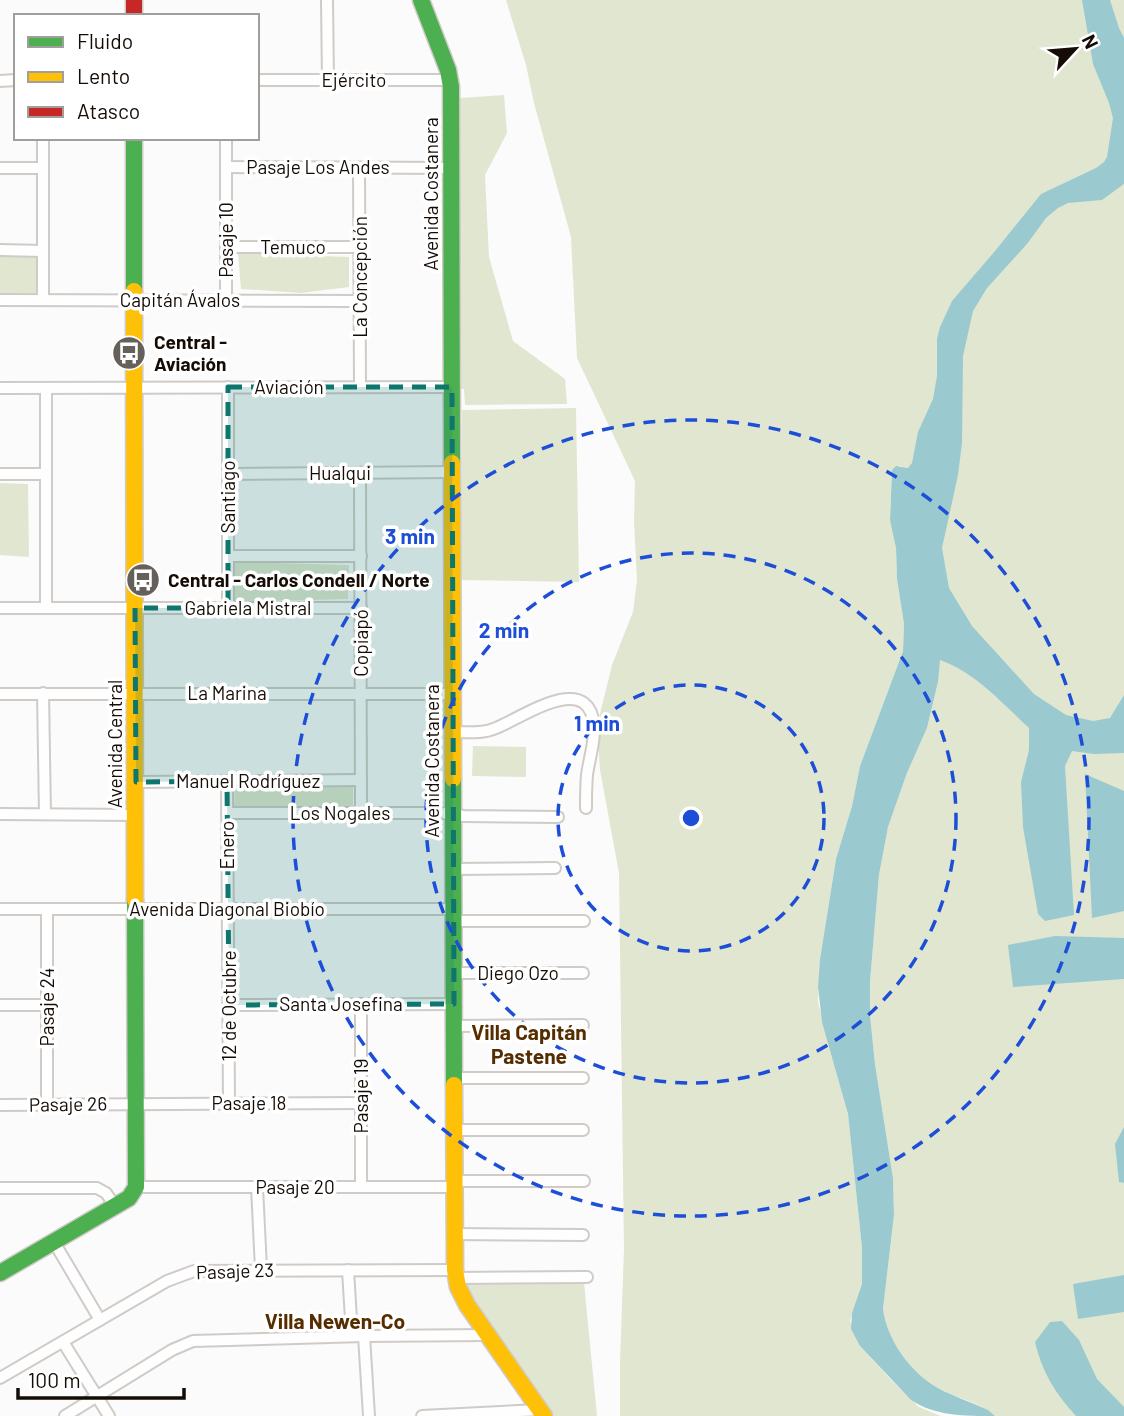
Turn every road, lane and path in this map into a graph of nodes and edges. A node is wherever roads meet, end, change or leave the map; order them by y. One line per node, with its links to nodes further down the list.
1 (327, 0): 4 (street)
2 (421, 0): 5 (street, Avenida Costanera)
3 (259, 80): 4 (street, Ejército)
4 (328, 80): 5 (street, Ejército)
5 (450, 80): 13 (street, Avenida Costanera)
6 (43, 140): 11 (street)
7 (134, 140): 20 (street, Avenida Central)
8 (226, 140): 9 (street, Pasaje 10)
9 (226, 167): 12 (street, Pasaje Los Andes); 14 (street, Pasaje 10)
10 (0, 168): 11 (street)
11 (43, 168): 17 (street)
12 (359, 168): 13 (street, Pasaje Los Andes); 15 (street, La Concepción)
13 (452, 168): 26 (street, Avenida Costanera)
14 (226, 247): 15 (street, Temuco); 21 (street, Pasaje 10)
15 (359, 247): 22 (street, La Concepción)
16 (0, 250): 17 (street)
17 (43, 251): 19 (street)
18 (0, 300): 19 (street, Capitán Ávalos)
19 (43, 300): 20 (street, Capitán Ávalos)
20 (135, 300): 21 (street, Capitán Ávalos); 23 (street, Avenida Central)
21 (226, 300): 22 (street, Capitán Ávalos)
22 (360, 301): 25 (street, La Concepción)
23 (135, 387): 24 (street, Aviación); 28 (street, Aviación); 39 (street, Avenida Central)
24 (228, 387): 25 (street, Aviación); 33 (street, Santiago)
25 (360, 387): 26 (street, Aviación)
26 (452, 387): 29 (street, Avenida Costanera)
27 (0, 388): 28 (street, Aviación)
28 (46, 388): 32 (street)
29 (453, 472): 30 (street, Hualqui); 45 (street, Avenida Costanera)
30 (360, 473): 33 (street, Hualqui); 35 (street, Copiapó)
31 (0, 474): 32 (street)
32 (46, 474): 38 (street)
33 (228, 474): 34 (street, Santiago)
34 (228, 556): 35 (street); 40 (street, Santiago)
35 (361, 556): 36 (street, Copiapó)
36 (360, 607): 40 (street, Gabriela Mistral); 44 (street, Copiapó)
37 (0, 608): 38 (street, Gabriela Mistral)
38 (46, 608): 39 (street, Gabriela Mistral)
39 (135, 608): 40 (street, Gabriela Mistral); 41 (street, Avenida Central)
40 (228, 608)
41 (135, 693): 43 (street, La Marina); 44 (street, La Marina); 49 (street, Avenida Central)
42 (0, 694): 43 (street, La Marina)
43 (43, 694): 54 (street)
44 (360, 694): 45 (street, La Marina); 47 (street, Copiapó)
45 (453, 694): 46 (street, Avenida Costanera)
46 (453, 732): 50 (street); 56 (street, Avenida Costanera)
47 (361, 780): 48 (street, Manuel Rodríguez); 52 (street, Copiapó)
48 (227, 781): 49 (street, Manuel Rodríguez); 51 (street, Enero)
49 (135, 782): 55 (street, Avenida Central)
50 (586, 808)
51 (227, 813): 52 (street, Los Nogales); 63 (street, Enero)
52 (361, 813): 56 (street, Los Nogales)
53 (0, 814): 54 (street)
54 (45, 814): 55 (street)
55 (136, 815): 62 (street, Avenida Central)
56 (453, 815): 57 (street, Los Nogales); 59 (street, Avenida Costanera)
57 (558, 817)
58 (555, 868): 59 (street)
59 (453, 869): 64 (street, Avenida Costanera)
60 (0, 909): 61 (street, Avenida Diagonal Biobío)
61 (47, 909): 62 (street, Avenida Diagonal Biobío); 71 (street, Pasaje 24)
62 (136, 909): 63 (street, Avenida Diagonal Biobío); 77 (street, Avenida Central)
63 (228, 909): 64 (street, Avenida Diagonal Biobío); 72 (street, 12 de Octubre)
64 (454, 915): 65 (street, Avenida Diagonal Biobío); 66 (street, Avenida Costanera)
65 (583, 921)
66 (454, 973): 67 (street, Diego Ozo); 69 (street, Avenida Costanera)
67 (583, 973)
68 (361, 1004): 69 (street, Santa Josefina); 72 (street, Santa Josefina); 79 (street, Pasaje 19)
69 (454, 1004): 74 (street, Avenida Costanera)
70 (0, 1005): 71 (street)
71 (47, 1005): 80 (street, Pasaje 24)
72 (229, 1005): 78 (street, 12 de Octubre)
73 (583, 1025): 74 (street)
74 (454, 1026): 75 (street, Avenida Costanera)
75 (454, 1078): 76 (street); 82 (street, Avenida Costanera)
76 (583, 1078)
77 (136, 1103): 78 (street, Pasaje 18); 80 (street, Pasaje 26); 86 (street, Avenida Central)
78 (229, 1103): 79 (street, Pasaje 18)
79 (361, 1103): 88 (street, Pasaje 19)
80 (47, 1104): 81 (street, Pasaje 26)
81 (0, 1105)
82 (454, 1130): 83 (street); 85 (street, Avenida Costanera)
83 (583, 1130)
84 (584, 1181): 85 (street, Pasaje 20)
85 (454, 1184): 88 (street, Pasaje 20); 91 (street, Avenida Costanera)
86 (136, 1187): 87 (street, Pasaje 20); 90 (street)
87 (257, 1187): 88 (street, Pasaje 20); 94 (street)
88 (361, 1187)
89 (0, 1188): 90 (street)
90 (116, 1206): 93 (street)
91 (454, 1234): 92 (street); 97 (street, Avenida Costanera)
92 (583, 1235)
93 (54, 1242): 96 (street); 99 (street)
94 (261, 1269): 95 (street, Pasaje 23); 99 (street, Pasaje 23)
95 (348, 1270): 97 (street, Pasaje 23); 101 (street)
96 (0, 1273)
97 (455, 1274): 98 (street, Pasaje 23); 100 (street, Avenida Costanera)
98 (587, 1278)
99 (100, 1320): 102 (street, Pasaje 23)
100 (488, 1335): 101 (street); 105 (street, Avenida Costanera)
101 (358, 1336): 104 (street); 108 (street)
102 (62, 1342): 103 (street, Pasaje 23); 104 (street)
103 (0, 1378)
104 (97, 1396): 106 (street); 107 (street)
105 (541, 1413): 109 (street)
106 (65, 1416)
107 (109, 1416)
108 (369, 1416)
109 (422, 1416)

